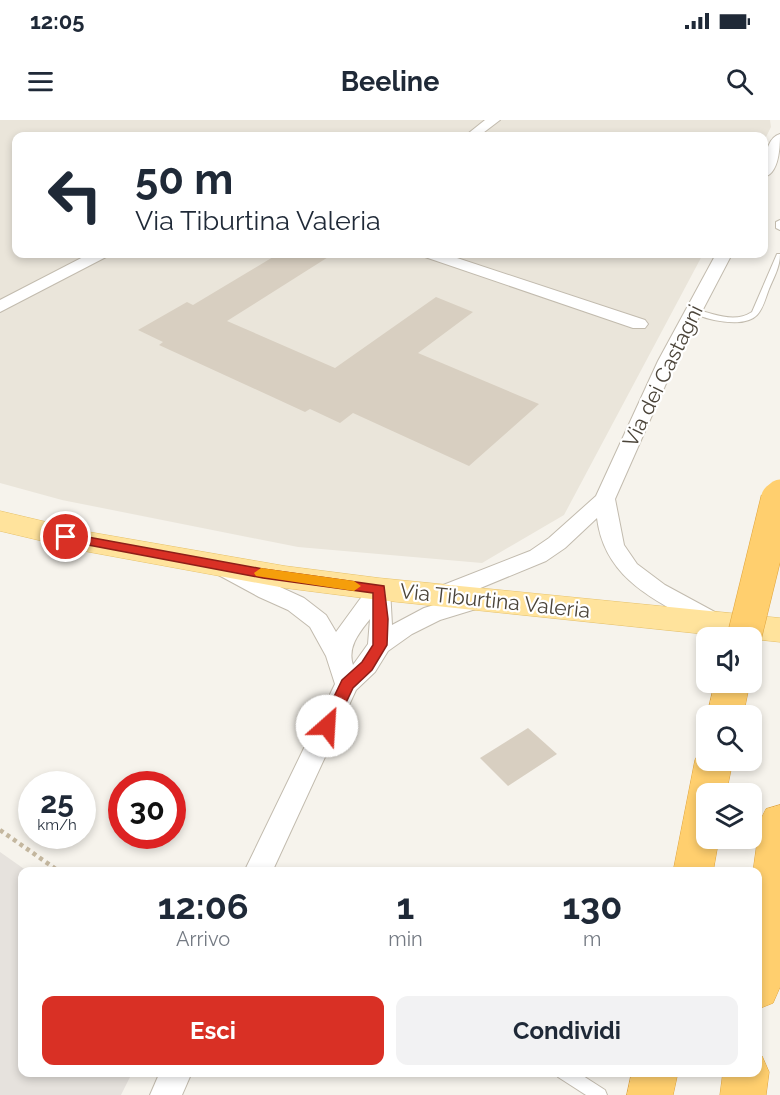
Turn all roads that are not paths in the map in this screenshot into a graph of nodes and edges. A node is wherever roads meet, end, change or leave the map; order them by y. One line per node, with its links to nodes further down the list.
1 (494, 120): 2 (street)
2 (477, 132)
3 (780, 138): 4 (street)
4 (768, 164)
5 (780, 222): 6 (lane)
6 (780, 228)
7 (780, 256): 12 (lane)
8 (92, 258): 11 (street)
9 (443, 258): 13 (street)
10 (722, 258): 12 (street, Via dei Castagni)
11 (0, 307)
12 (694, 311): 15 (street, Via dei Castagni)
13 (639, 324)
14 (780, 493): 23 (highway, bridge)
15 (605, 499): 19 (street); 22 (street)
16 (0, 521): 17 (main road, Via Tiburtina Valeria)
17 (219, 566): 18 (main road, Via Tiburtina Valeria); 27 (street)
18 (379, 589): 19 (main road, Via Tiburtina Valeria); 26 (street); 27 (street)
19 (441, 595): 20 (main road, Via Tiburtina Valeria)
20 (481, 599): 21 (main road, Via Tiburtina Valeria); 26 (street)
21 (706, 627)
22 (725, 627)
23 (731, 627)
24 (762, 630): 25 (main road, Via Tiburtina Valeria)
25 (780, 630)
26 (380, 645): 28 (street)
27 (338, 656): 28 (street)
28 (347, 684): 31 (street)
29 (780, 821): 33 (highway)
30 (697, 849): 32 (highway)
31 (260, 867)
32 (694, 867)
33 (762, 958)
34 (174, 1077): 38 (street)
35 (571, 1077): 39 (lane)
36 (654, 1077): 40 (highway)
37 (745, 1077): 41 (highway)
38 (166, 1095)
39 (600, 1095)
40 (650, 1095)
41 (743, 1095)

